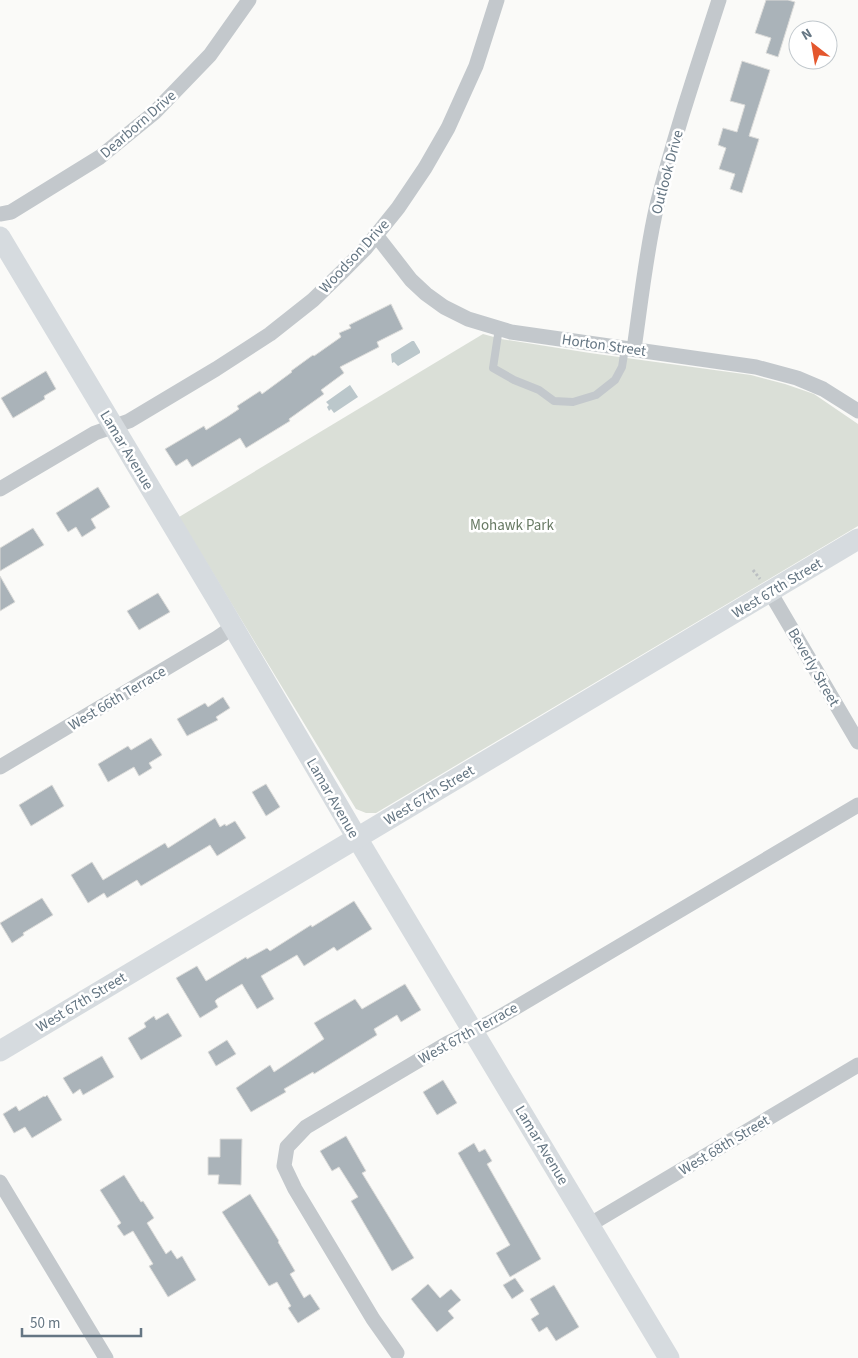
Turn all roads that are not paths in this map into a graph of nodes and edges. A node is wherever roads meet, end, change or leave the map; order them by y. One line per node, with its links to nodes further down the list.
1 (249, 0): 4 (street, Dearborn Drive)
2 (497, 0): 5 (street, Woodson Drive)
3 (719, 0): 8 (street, Outlook Drive)
4 (0, 214)
5 (376, 235): 7 (street, Horton Street); 10 (street, Woodson Drive)
6 (0, 237): 10 (street, Lamar Avenue)
7 (499, 328): 8 (street, Horton Street); 8 (lane)
8 (630, 348): 9 (street, Horton Street)
9 (857, 408)
10 (113, 427): 11 (street, Woodson Drive); 14 (street, Lamar Avenue)
11 (0, 489)
12 (858, 539): 13 (street, West 67th Street)
13 (770, 592): 15 (street, Beverly Street); 18 (street, West 67th Street)
14 (233, 627): 16 (street, West 66th Terrace); 18 (street, Lamar Avenue)
15 (858, 742)
16 (0, 767)
17 (858, 804): 19 (street, West 67th Terrace)
18 (357, 838): 19 (street, Lamar Avenue); 20 (street, West 67th Street)
19 (473, 1030): 23 (street, Lamar Avenue); 24 (street, West 67th Terrace)
20 (0, 1051)
21 (858, 1065): 23 (street, West 68th Street)
22 (0, 1182): 25 (street)
23 (589, 1225): 26 (street, Lamar Avenue)
24 (398, 1353)
25 (106, 1358)
26 (669, 1358)

